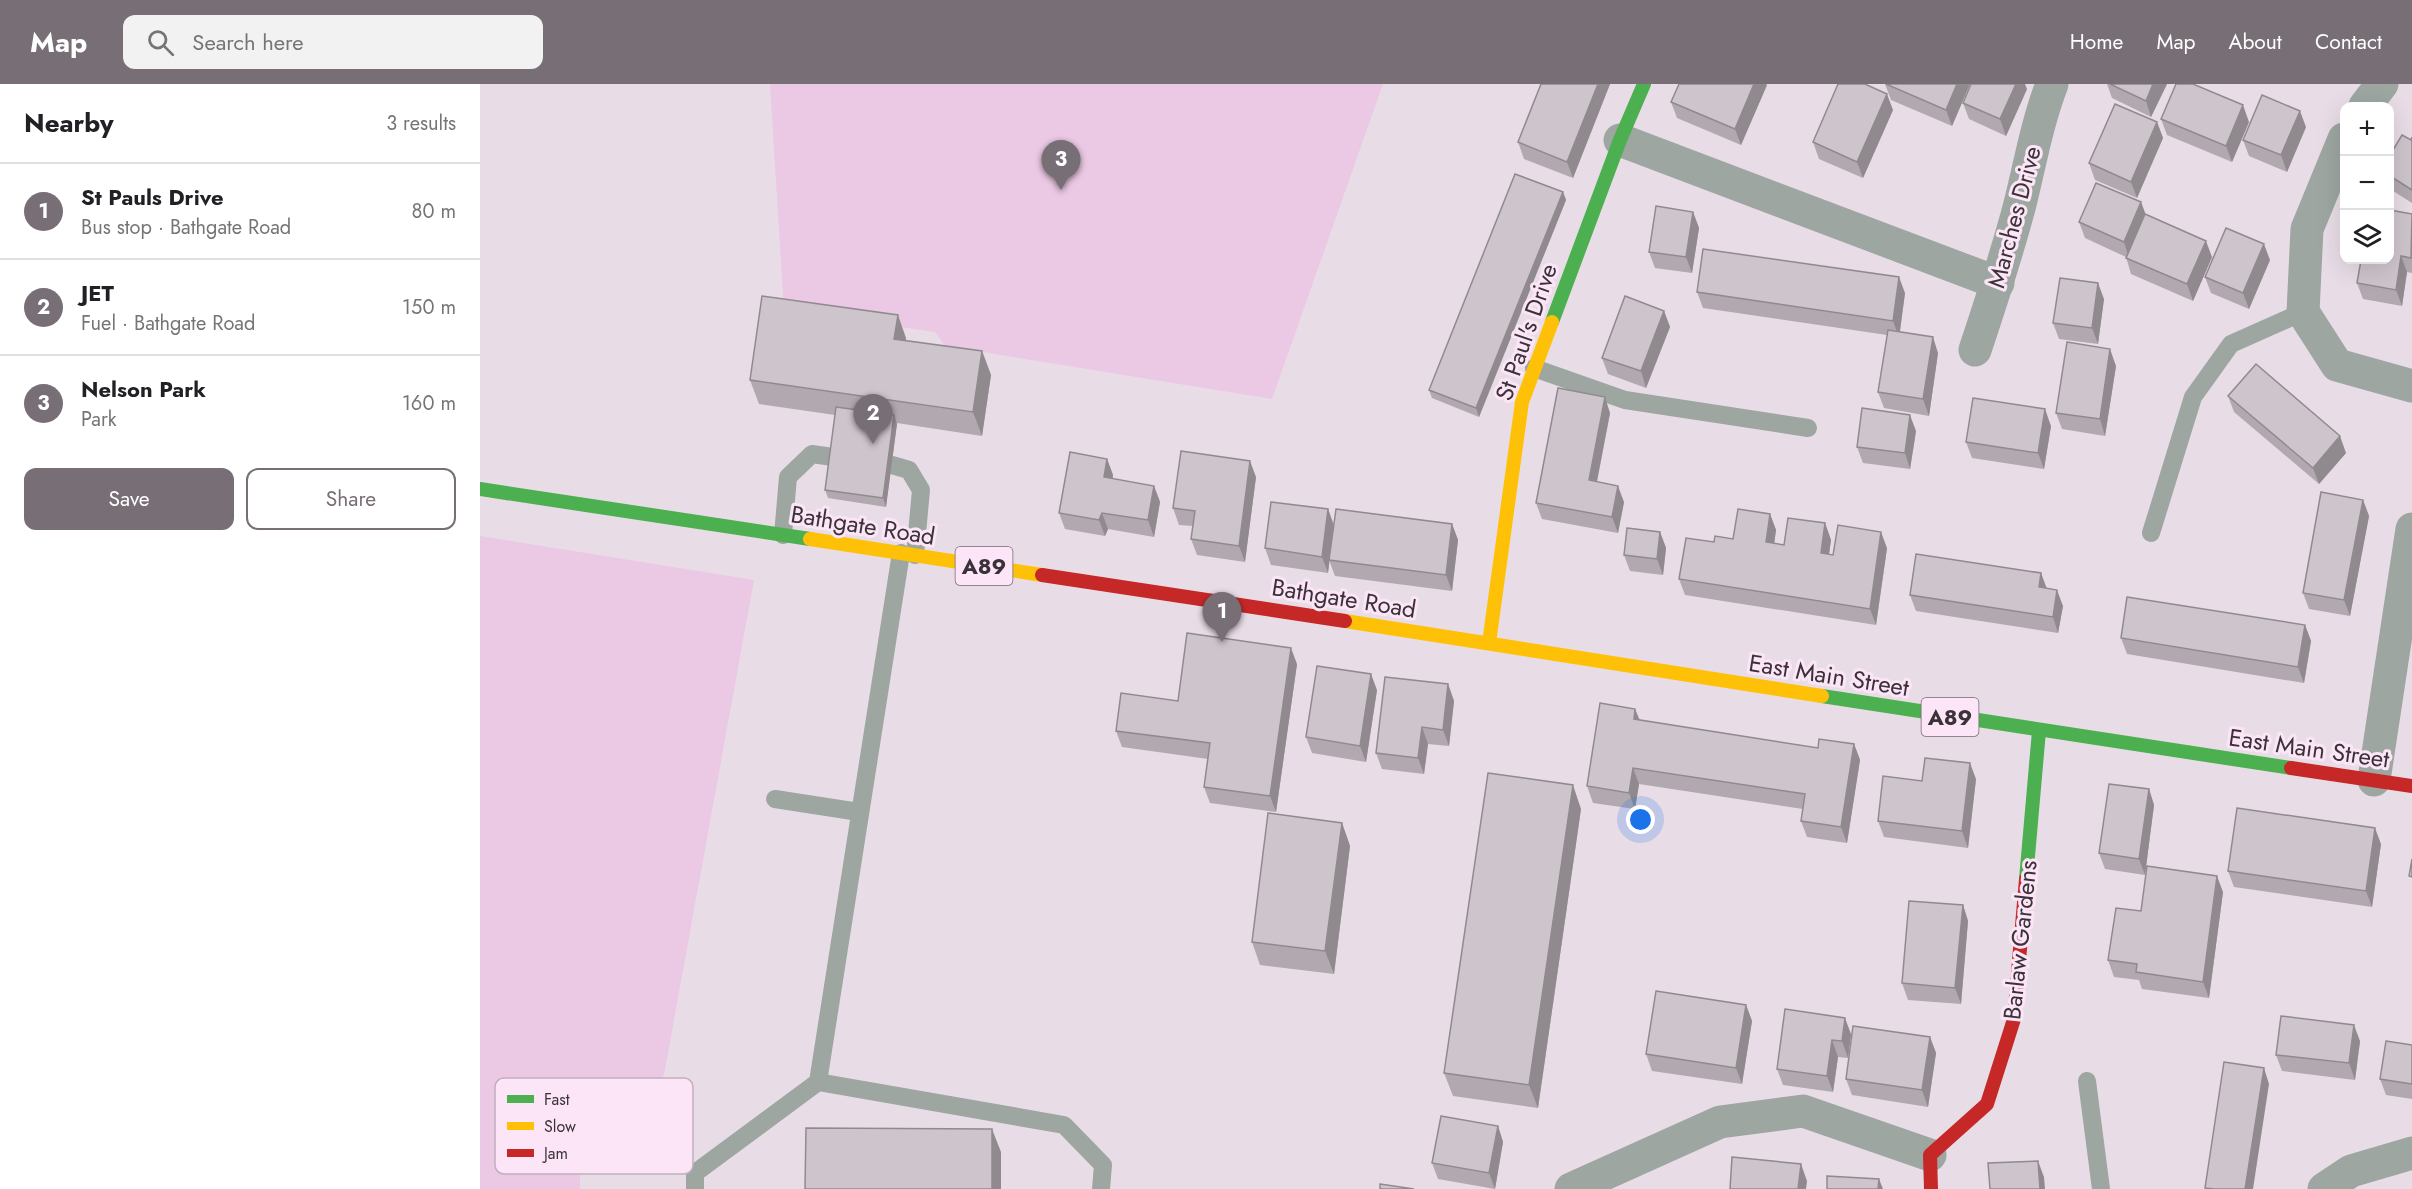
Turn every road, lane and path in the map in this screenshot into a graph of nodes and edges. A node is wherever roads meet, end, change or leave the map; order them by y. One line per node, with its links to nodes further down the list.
1 (1644, 84): 5 (main road, St Paul's Drive)
2 (2052, 84): 7 (street, Marches Drive)
3 (2382, 84): 4 (street)
4 (2368, 102)
5 (1620, 140): 7 (street); 10 (main road, St Paul's Drive)
6 (2340, 149): 8 (street)
7 (1998, 283): 9 (street, Marches Drive)
8 (2303, 312): 11 (street); 17 (lane)
9 (1975, 350)
10 (1534, 368): 12 (lane); 20 (main road, St Paul's Drive)
11 (2412, 386)
12 (1808, 428)
13 (833, 457): 18 (lane)
14 (892, 465): 19 (lane)
15 (480, 489): 18 (main road, Bathgate Road / A89)
16 (2412, 529): 22 (street)
17 (2151, 533)
18 (783, 535): 19 (main road, Bathgate Road / A89)
19 (908, 554): 20 (main road, Bathgate Road / A89); 25 (lane)
20 (1489, 643): 21 (main road, East Main Street / A89)
21 (2039, 731): 22 (main road, East Main Street / A89); 29 (main road, Barlaw Gardens)
22 (2374, 780): 23 (main road, East Main Street / A89)
23 (2412, 786)
24 (776, 799): 25 (lane)
25 (860, 812): 27 (lane)
26 (2087, 1081): 34 (lane)
27 (818, 1082): 30 (lane); 31 (lane)
28 (2412, 1153): 35 (street)
29 (1930, 1155): 32 (street); 33 (main road)
30 (694, 1189)
31 (1101, 1189)
32 (1571, 1189)
33 (1931, 1189)
34 (2101, 1189)
35 (2324, 1189)

